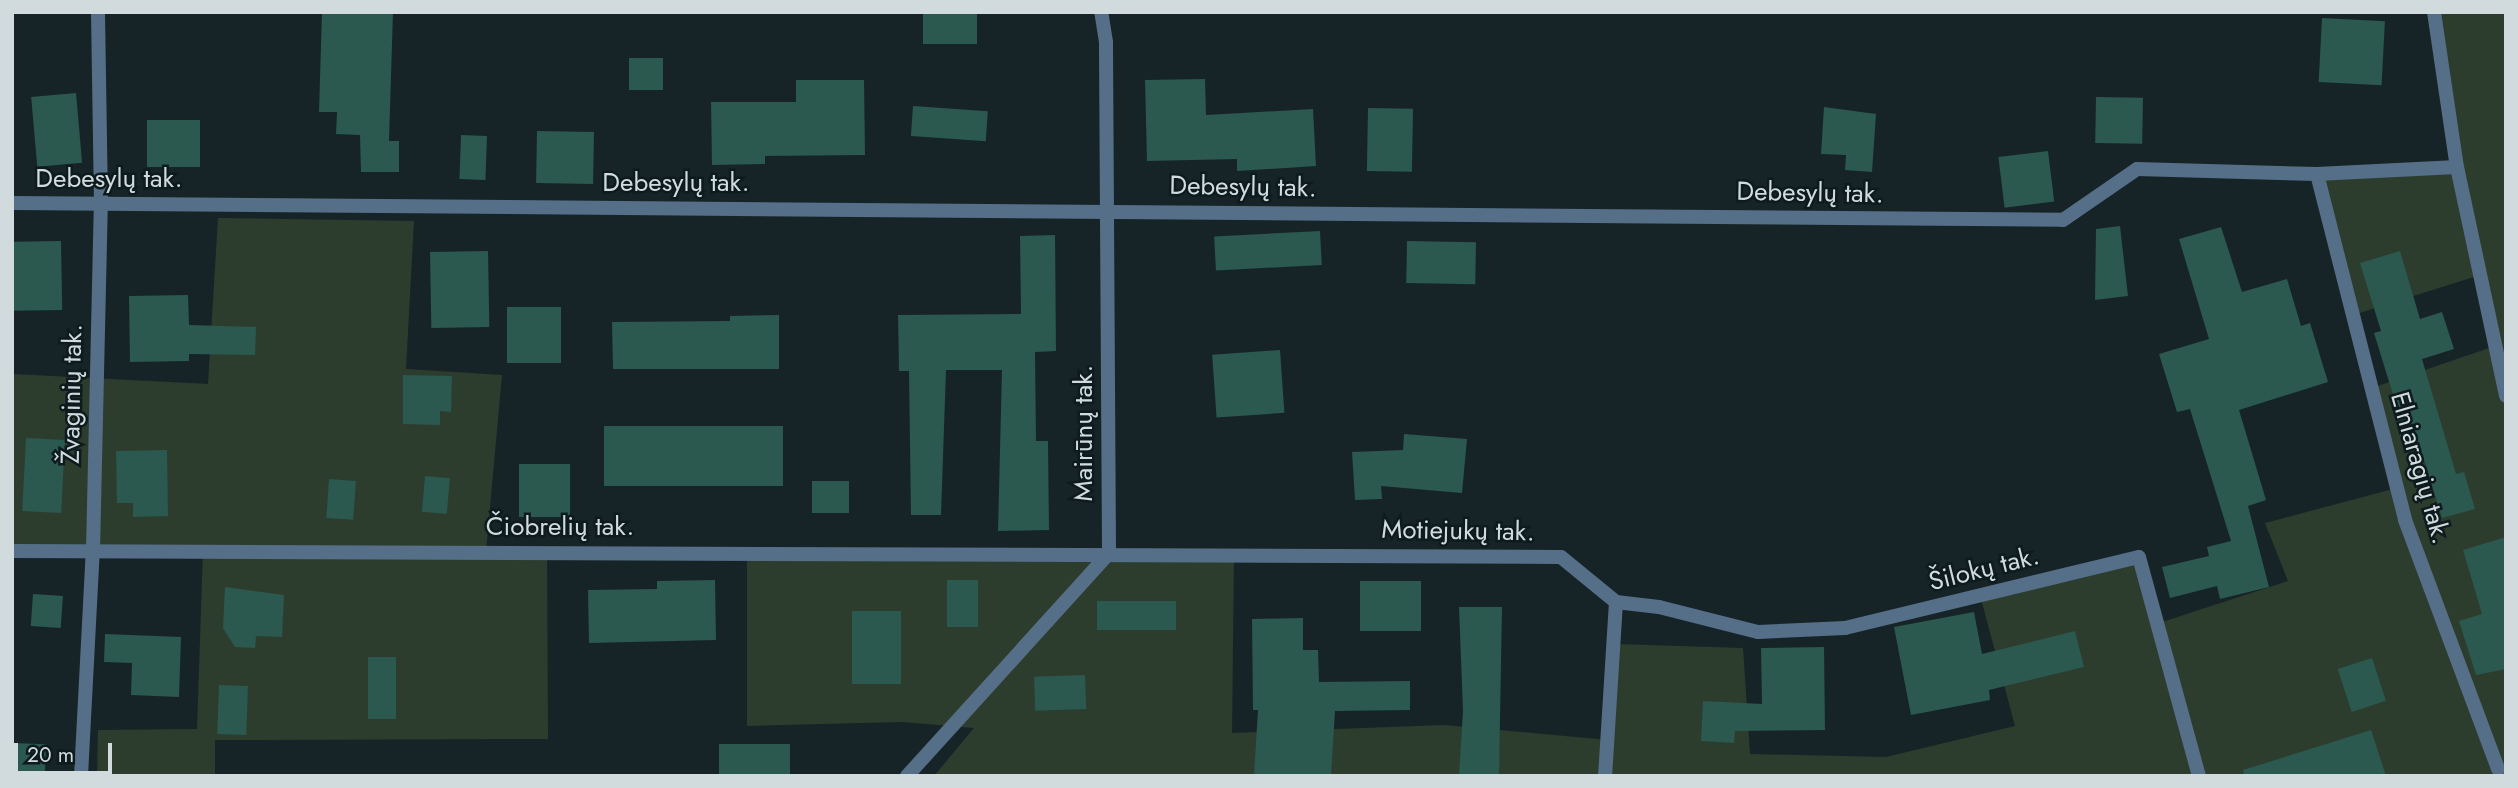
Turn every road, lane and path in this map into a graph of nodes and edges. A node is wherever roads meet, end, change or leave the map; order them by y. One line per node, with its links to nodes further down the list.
1 (98, 12): 7 (street, Žvaginių tak.)
2 (1101, 12): 8 (street, Mairūnų tak.)
3 (2434, 12): 4 (street)
4 (2457, 167): 5 (street, Debesylų tak.); 9 (street)
5 (2317, 174): 8 (street, Debesylų tak.); 14 (street, Elniaragių tak.)
6 (12, 203): 7 (street, Debesylų tak.)
7 (101, 204): 8 (street, Debesylų tak.); 10 (street, Žvaginių tak.)
8 (1107, 210): 12 (street, Mairūnų tak.)
9 (2506, 396)
10 (93, 550): 11 (street, Čiobrelių tak.); 12 (street, Čiobrelių tak.); 15 (street, Žvaginių tak.)
11 (12, 551)
12 (1108, 552): 13 (street, Motiejukų tak.); 16 (street)
13 (1616, 602): 17 (street); 18 (street, Šilokų tak.)
14 (2501, 771)
15 (80, 776)
16 (906, 776)
17 (1605, 776)
18 (2199, 776)

